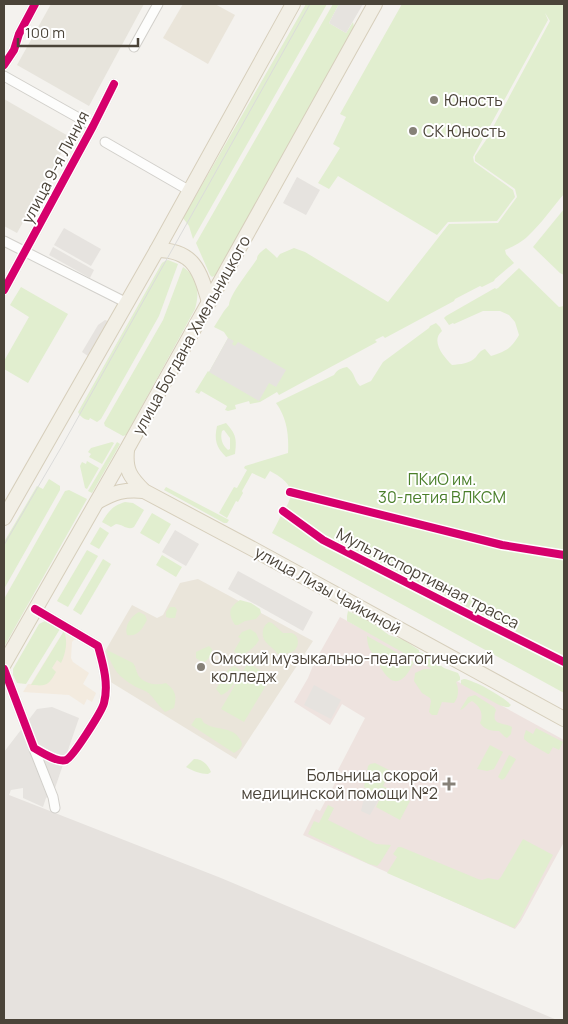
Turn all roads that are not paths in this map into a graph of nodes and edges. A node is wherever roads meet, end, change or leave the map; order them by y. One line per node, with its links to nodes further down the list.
1 (35, 4): 6 (street)
2 (158, 4): 5 (street)
3 (293, 4): 11 (main road)
4 (375, 4): 16 (main road, улица Богдана Хмельницкого)
5 (134, 47)
6 (4, 65)
7 (4, 76): 9 (street)
8 (114, 84): 9 (street, улица 9-я Линия)
9 (93, 126): 14 (street, улица 9-я Линия)
10 (105, 142): 11 (street)
11 (190, 190): 13 (main road)
12 (4, 241): 14 (street)
13 (157, 250): 16 (main road); 17 (main road)
14 (25, 252): 15 (street, улица 9-я Линия); 17 (street)
15 (4, 290)
16 (209, 302): 18 (main road, улица Богдана Хмельницкого)
17 (126, 303): 21 (main road)
18 (127, 449): 19 (main road); 20 (main road, улица Богдана Хмельницкого)
19 (144, 491): 20 (main road); 26 (main road, улица Лизы Чайкиной)
20 (96, 503): 22 (main road, улица Богдана Хмельницкого)
21 (4, 518)
22 (35, 609): 23 (main road, улица Богдана Хмельницкого); 27 (street)
23 (4, 664)
24 (4, 669): 25 (street)
25 (8, 690): 27 (street)
26 (564, 719)
27 (34, 748): 28 (street)
28 (55, 808)

